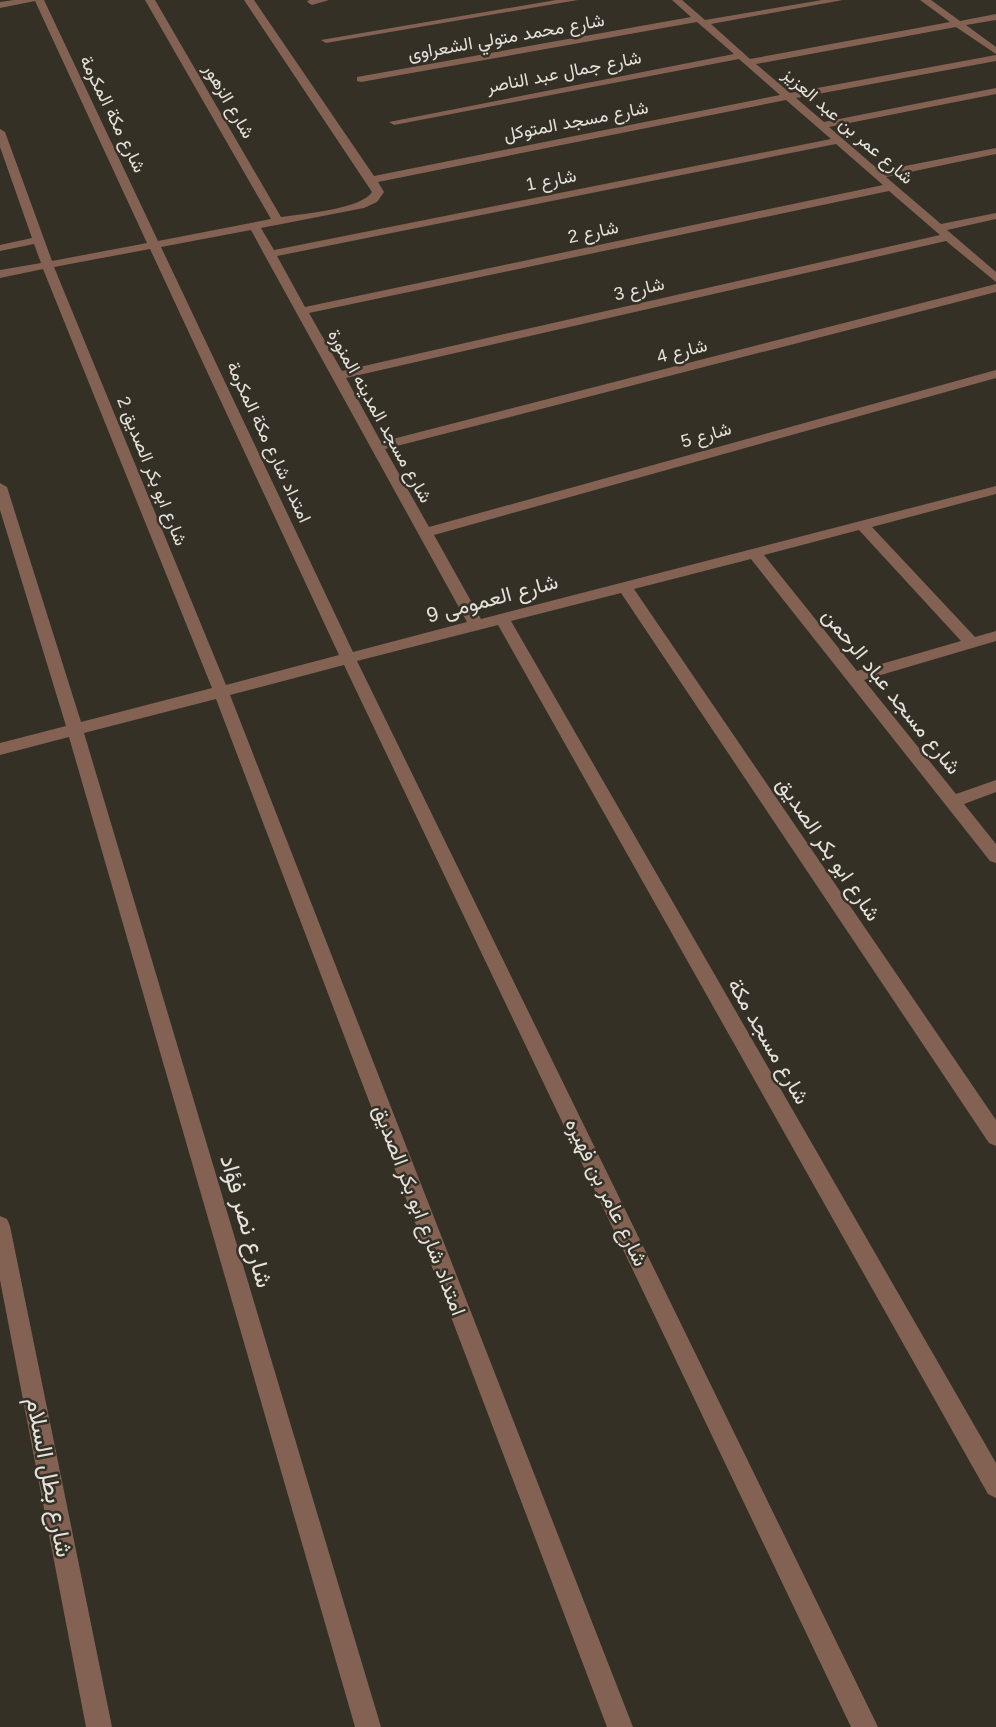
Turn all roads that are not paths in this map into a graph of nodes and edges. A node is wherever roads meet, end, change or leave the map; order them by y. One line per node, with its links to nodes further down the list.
1 (31, 0): 11 (street)
2 (39, 0): 37 (street, شارع مكة المكرمة)
3 (150, 0): 32 (street, شارع الزهور)
4 (249, 0): 29 (street)
5 (324, 0): 10 (street)
6 (573, 0): 15 (street)
7 (677, 0): 13 (street, شارع عمر بن عبد العزيز)
8 (838, 0): 13 (street, شارع محمد متولي الشعراوى)
9 (925, 0): 14 (street)
10 (312, 2)
11 (0, 5)
12 (996, 17): 14 (street, شارع جمال عبد الناصر)
13 (700, 21): 18 (street, شارع عمر بن عبد العزيز); 19 (street, شارع محمد متولي الشعراوى)
14 (958, 24): 16 (street); 18 (street, شارع جمال عبد الناصر)
15 (326, 40)
16 (996, 51)
17 (996, 58): 21 (street, شارع مسجد المتوكل)
18 (744, 59): 21 (street, شارع عمر بن عبد العزيز); 22 (street, شارع جمال عبد الناصر)
19 (361, 79)
20 (996, 91): 23 (street)
21 (788, 97): 23 (street, شارع عمر بن عبد العزيز); 29 (street, شارع مسجد المتوكل)
22 (394, 122)
23 (821, 125): 25 (street, شارع عمر بن عبد العزيز)
24 (0, 132): 26 (street)
25 (838, 141): 28 (street, شارع عمر بن عبد العزيز); 39 (street, شارع 1)
26 (2, 145): 36 (street)
27 (996, 151): 28 (street)
28 (878, 175): 30 (street, شارع عمر بن عبد العزيز)
29 (374, 184): 32 (street)
30 (891, 187): 34 (street, شارع عمر بن عبد العزيز); 44 (street, شارع 2)
31 (996, 216): 34 (street)
32 (277, 220): 33 (street)
33 (254, 225): 37 (street); 39 (street, شارع مسجد المدينه المنورة)
34 (938, 228): 35 (street, شارع عمر بن عبد العزيز)
35 (948, 237): 42 (street, شارع عمر بن عبد العزيز); 46 (street, شارع 3)
36 (38, 240): 38 (street); 40 (street)
37 (155, 244): 40 (street); 58 (street, امتداد شارع مكة المكرمة)
38 (0, 248)
39 (270, 254): 44 (street, شارع مسجد المدينه المنورة)
40 (47, 264): 41 (street); 60 (street, شارع ابو بكر الصديق 2)
41 (0, 274)
42 (996, 278)
43 (996, 288): 47 (street, شارع 4)
44 (302, 311): 46 (street, شارع مسجد المدينه المنورة)
45 (996, 374): 51 (street, شارع 5)
46 (338, 376): 47 (street, شارع مسجد المدينه المنورة)
47 (378, 447): 51 (street, شارع مسجد المدينه المنورة)
48 (0, 487): 61 (street, شارع نصر فؤاد)
49 (996, 490): 50 (street, شارع العمومى 9)
50 (862, 525): 52 (street, شارع العمومى 9); 57 (street)
51 (426, 533): 55 (street, شارع مسجد المدينه المنورة)
52 (754, 552): 53 (street, شارع العمومى 9); 59 (street, شارع مسجد عباد الرحمن)
53 (624, 586): 54 (street, شارع العمومى 9); 66 (street, شارع ابو بكر الصديق)
54 (502, 618): 55 (street, شارع العمومى 9); 68 (street, شارع مسجد مكة)
55 (476, 624): 58 (street, شارع العمومى 9)
56 (996, 636): 57 (street)
57 (972, 643): 59 (street)
58 (348, 658): 60 (street, شارع العمومى 9); 72 (street, شارع عامر بن فهيره)
59 (854, 677): 64 (street, شارع مسجد عباد الرحمن)
60 (221, 692): 61 (street, شارع العمومى 9); 71 (street, امتداد شارع ابو بكر الصديق)
61 (75, 730): 62 (street, شارع العمومى 9); 70 (street, شارع نصر فؤاد)
62 (0, 749)
63 (996, 786): 64 (street)
64 (953, 801): 65 (street, شارع مسجد عباد الرحمن)
65 (996, 856)
66 (996, 1137)
67 (0, 1226): 69 (street, شارع بطل السلام)
68 (996, 1486)
69 (99, 1727)
70 (368, 1727)
71 (620, 1727)
72 (865, 1727)

